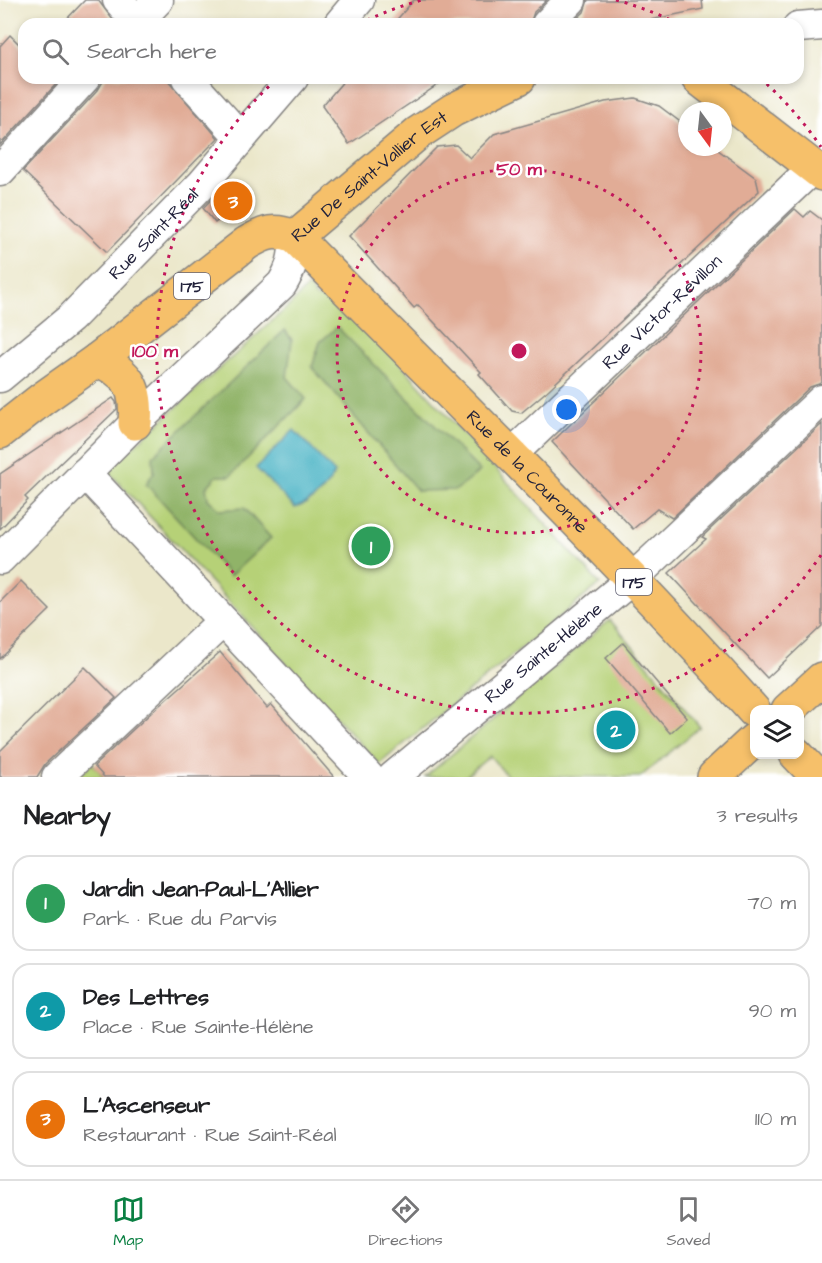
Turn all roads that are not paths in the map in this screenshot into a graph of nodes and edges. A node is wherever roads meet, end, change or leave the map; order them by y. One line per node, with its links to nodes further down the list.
1 (158, 0): 4 (street)
2 (359, 0): 5 (street)
3 (571, 0): 6 (street)
4 (132, 18)
5 (344, 18)
6 (553, 18)
7 (822, 25): 8 (street)
8 (804, 26)
9 (80, 84): 15 (street)
10 (192, 84): 14 (street)
11 (288, 84): 14 (street, Rue Saint-Réal)
12 (706, 84): 16 (main road)
13 (485, 88): 17 (main road, Rue De Saint-Vallier Est)
14 (241, 138): 19 (street, Rue Saint-Réal)
15 (0, 171)
16 (818, 171): 23 (street, Rue Victor-Revillon)
17 (295, 237): 18 (main road, 175); 21 (street, Rue De Saint-Vallier Est); 23 (main road, Rue de la Couronne / 175)
18 (97, 360): 21 (main road); 22 (main road, 175)
19 (0, 378)
20 (822, 400): 26 (street, Rue Sainte-Hélène)
21 (135, 423): 24 (street, Rue De Saint-Vallier Est)
22 (0, 432)
23 (511, 455): 26 (main road, Rue de la Couronne / 175)
24 (85, 473): 25 (street, Rue De Saint-Vallier Est); 27 (street)
25 (0, 559)
26 (632, 579): 30 (main road, Rue de la Couronne / 175); 35 (street, Rue Sainte-Hélène)
27 (223, 621): 33 (street); 34 (street)
28 (822, 679): 29 (main road)
29 (793, 705)
30 (750, 707)
31 (750, 744): 36 (main road)
32 (801, 759): 37 (main road)
33 (57, 777)
34 (369, 777)
35 (393, 777)
36 (714, 777)
37 (818, 777)

